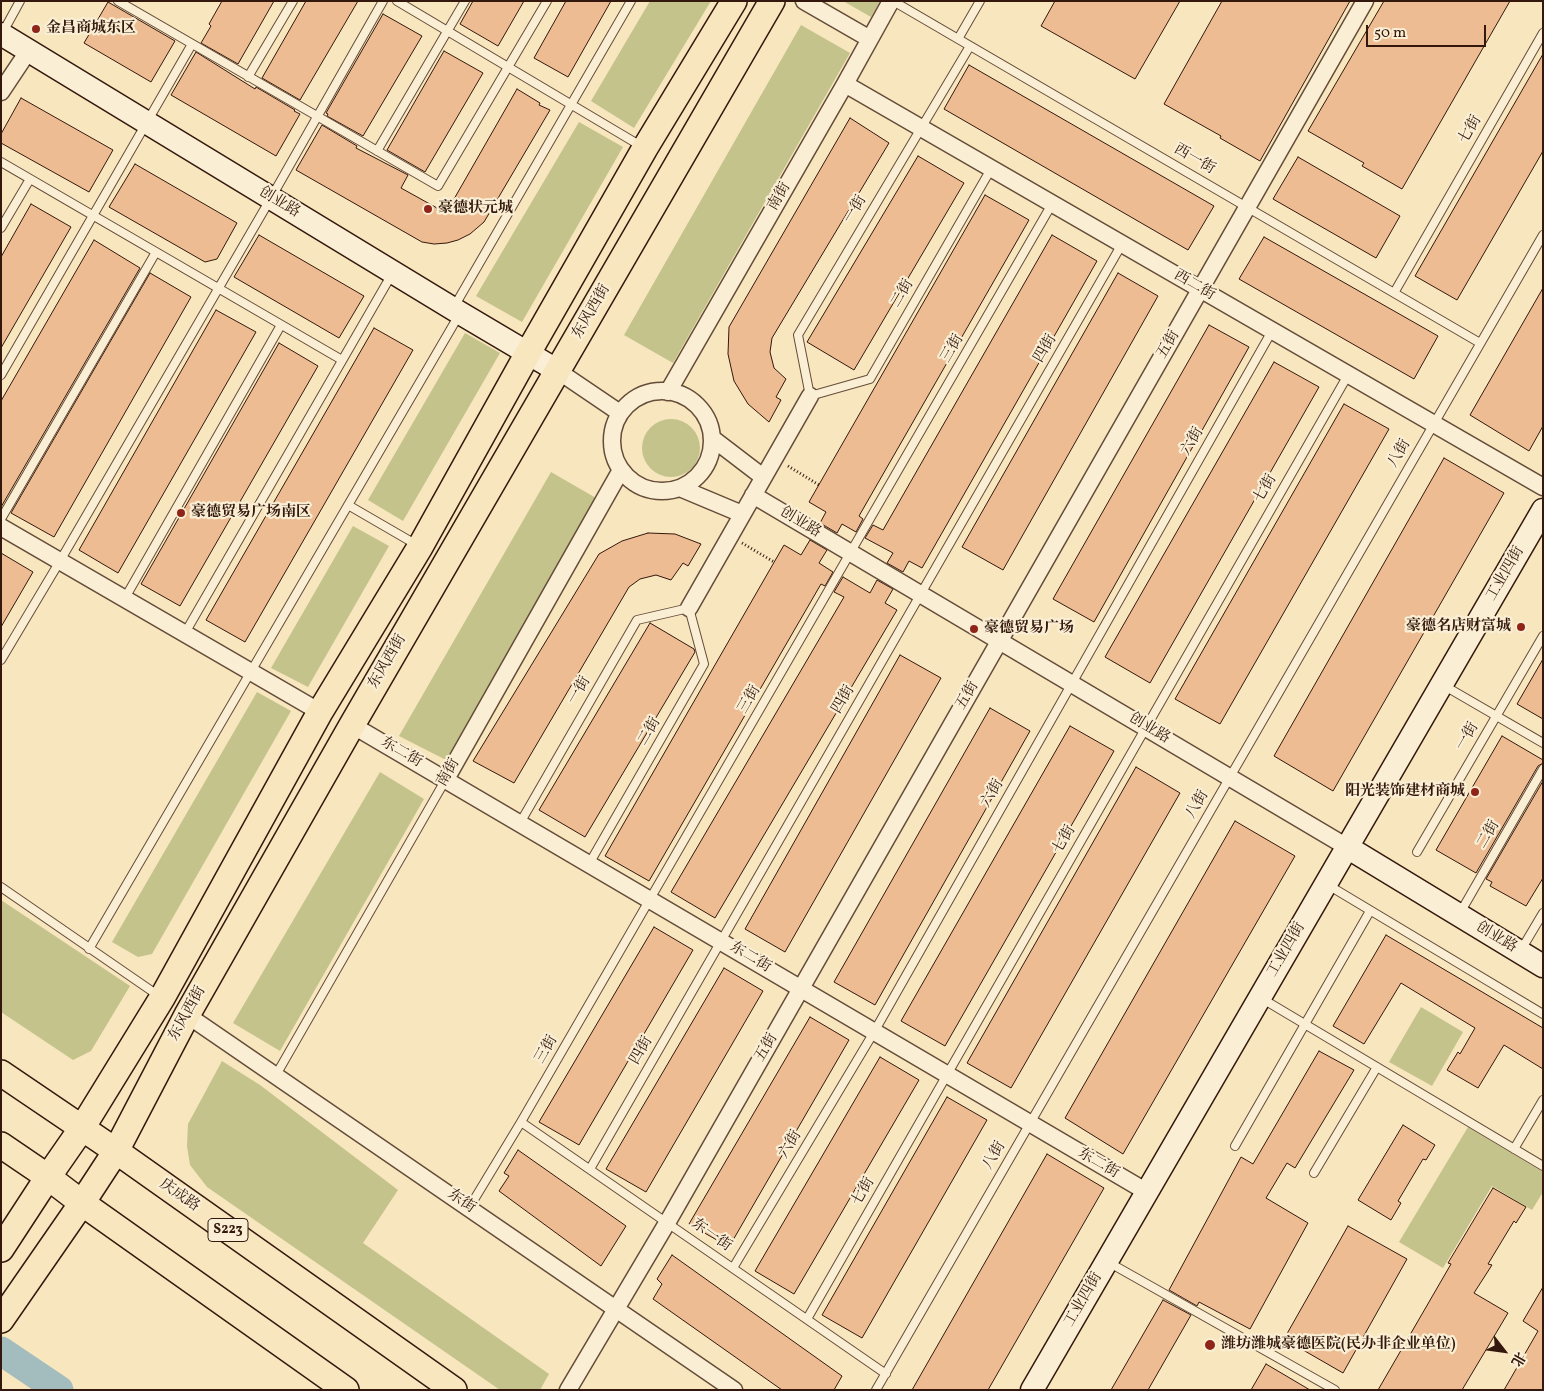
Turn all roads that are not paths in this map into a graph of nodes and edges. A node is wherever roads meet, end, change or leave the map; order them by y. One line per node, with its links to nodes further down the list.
1 (20, 1): 17 (lane)
2 (118, 1): 20 (lane)
3 (293, 1): 24 (lane)
4 (383, 1): 28 (lane)
5 (397, 1): 15 (lane)
6 (465, 1): 15 (lane)
7 (547, 1): 23 (lane)
8 (631, 1): 27 (lane)
9 (734, 1): 31 (main road, 东风西街)
10 (772, 1): 54 (main road, 东风西街)
11 (804, 1): 18 (street)
12 (892, 1): 18 (street, 南街); 19 (lane, 西一街)
13 (980, 1): 19 (lane)
14 (1365, 1): 38 (street, 五街)
15 (447, 31): 23 (lane); 32 (lane)
16 (1543, 32): 47 (lane, 七街)
17 (1, 34): 22 (street, 创业路)
18 (870, 39): 25 (street, 南街)
19 (958, 39): 21 (lane, 西一街)
20 (192, 44): 24 (lane); 29 (lane)
21 (970, 46): 30 (lane, 一街); 38 (lane, 西一街)
22 (29, 50): 26 (street); 29 (street, 创业路)
23 (508, 68): 27 (lane); 32 (lane)
24 (248, 76): 28 (lane)
25 (845, 84): 30 (street, 西二街); 57 (street, 南街)
26 (1, 92)
27 (571, 105): 31 (lane); 48 (lane)
28 (317, 116): 32 (lane); 36 (lane)
29 (147, 122): 36 (street, 创业路); 39 (lane)
30 (921, 128): 34 (street, 西二街); 58 (lane, 一街)
31 (645, 148): 52 (main road, 东风西街)
32 (377, 151)
33 (1, 162): 35 (lane)
34 (992, 169): 37 (street, 西二街); 58 (lane, 二街)
35 (30, 179): 39 (lane); 40 (lane)
36 (272, 198): 44 (street, 创业路); 45 (lane)
37 (1052, 204): 42 (street, 西二街); 73 (lane, 三街)
38 (1248, 207): 46 (street, 五街); 47 (lane, 西一街)
39 (93, 216): 43 (lane); 55 (lane)
40 (1, 228)
41 (1543, 235): 51 (lane, 八街)
42 (1122, 244): 46 (street, 西二街); 75 (lane, 四街)
43 (156, 252): 45 (lane); 70 (lane)
44 (392, 272): 48 (street, 创业路); 53 (lane)
45 (219, 289): 49 (lane); 74 (lane)
46 (1200, 290): 50 (street, 西二街); 80 (street, 五街)
47 (1394, 293): 51 (lane, 西一街)
48 (456, 311): 52 (street, 创业路); 67 (lane)
49 (281, 325): 53 (lane); 76 (lane)
50 (1272, 331): 56 (street, 西二街); 83 (lane, 六街)
51 (1480, 343): 60 (lane, 八街)
52 (528, 353): 54 (street, 创业路); 72 (main road, 东风西街)
53 (342, 360): 78 (lane)
54 (558, 371): 59 (street); 87 (main road, 东风西街)
55 (1, 375)
56 (1348, 375): 60 (street, 西二街); 88 (lane, 七街)
57 (668, 392): 59 (street); 61 (street)
58 (810, 396): 63 (street)
59 (620, 413): 62 (street)
60 (1433, 424): 64 (street, 西二街); 91 (lane, 八街)
61 (712, 438): 63 (street); 65 (street)
62 (621, 470): 65 (street); 92 (street, 南街)
63 (763, 477): 66 (street)
64 (1543, 487)
65 (680, 488): 68 (street)
66 (753, 495): 68 (street); 73 (street, 创业路)
67 (348, 505): 72 (lane); 82 (lane)
68 (742, 514): 77 (street)
69 (1541, 516): 84 (street, 工业四街)
70 (1, 519)
71 (1, 527): 74 (street)
72 (420, 547): 85 (main road, 东风西街)
73 (850, 553): 75 (street, 创业路); 99 (lane, 三街)
74 (60, 561): 76 (street); 81 (lane)
75 (921, 594): 80 (street, 创业路); 103 (lane, 四街)
76 (124, 598): 78 (street)
77 (688, 608): 93 (lane, 一街); 96 (lane, 二街)
78 (185, 633): 82 (street)
79 (1543, 636): 86 (lane, 一街)
80 (1000, 641): 83 (street, 创业路); 107 (street, 五街)
81 (1, 660)
82 (252, 672): 85 (street); 104 (lane)
83 (1072, 684): 88 (street, 创业路); 113 (lane, 六街)
84 (1442, 684): 86 (lane); 94 (street, 工业四街)
85 (320, 712): 108 (main road, 东风西街)
86 (1496, 716): 89 (lane); 95 (lane, 一街)
87 (352, 725): 92 (street, 东二街); 111 (main road, 东风西街)
88 (1145, 727): 91 (street, 创业路); 117 (lane, 七街)
89 (1543, 743)
90 (1543, 769): 102 (lane, 二街)
91 (1230, 777): 94 (street, 创业路); 120 (lane, 八街)
92 (446, 779): 93 (street, 东二街); 116 (lane, 南街)
93 (520, 823): 96 (street, 东二街)
94 (1347, 847): 97 (street, 工业四街); 102 (street, 创业路)
95 (1417, 852)
96 (589, 864): 99 (street, 东二街)
97 (1326, 884): 100 (lane); 109 (street, 工业四街)
98 (1, 887): 104 (lane)
99 (650, 900): 103 (street, 东二街); 119 (lane, 三街)
100 (1370, 911): 110 (lane); 112 (lane)
101 (1543, 913): 105 (lane)
102 (1459, 915): 105 (street, 创业路)
103 (721, 941): 107 (street, 东二街); 127 (lane, 四街)
104 (89, 949): 108 (lane)
105 (1520, 952): 106 (street, 创业路)
106 (1543, 966)
107 (801, 988): 113 (street, 东二街); 133 (street, 五街)
108 (162, 998): 121 (main road, 东风西街)
109 (1260, 998): 112 (lane); 130 (street, 工业四街)
110 (1543, 1014)
111 (187, 1015): 116 (street, 东街); 125 (main road, 东风西街)
112 (1305, 1024): 114 (lane); 123 (lane)
113 (874, 1032): 117 (street, 东二街); 136 (lane, 六街)
114 (1377, 1067): 124 (lane); 128 (lane)
115 (1, 1073): 121 (main road, 庆成路 / S223)
116 (276, 1075): 132 (street, 东街)
117 (947, 1075): 120 (street, 东二街); 138 (lane, 七街)
118 (1543, 1100): 124 (lane)
119 (521, 1122): 127 (lane, 东一街); 132 (lane, 三街)
120 (1030, 1124): 130 (street, 东二街); 140 (lane, 八街)
121 (82, 1128): 125 (main road, 庆成路 / S223); 129 (main road, 东风西街)
122 (1, 1145): 129 (main road)
123 (1235, 1146)
124 (1514, 1149): 126 (lane)
125 (116, 1151): 131 (main road, 东风西街); 142 (main road, 庆成路 / S223)
126 (1543, 1166)
127 (590, 1169): 133 (lane, 东一街)
128 (1314, 1173)
129 (48, 1177): 131 (main road); 134 (main road, 东风西街)
130 (1147, 1192): 135 (street, 工业四街)
131 (82, 1203): 139 (main road, 东风西街); 141 (main road)
132 (470, 1208): 137 (street, 东街)
133 (667, 1223): 136 (lane, 东一街); 137 (street, 五街)
134 (1, 1249)
135 (1107, 1261): 146 (street, 工业四街); 147 (lane)
136 (733, 1268): 138 (lane, 东一街)
137 (616, 1309): 143 (street, 五街); 144 (street, 东街)
138 (807, 1319): 140 (lane, 东一街)
139 (1, 1320)
140 (886, 1374): 145 (lane, 八街)
141 (346, 1390)
142 (454, 1390)
143 (568, 1390)
144 (734, 1390)
145 (876, 1390)
146 (1032, 1390)
147 (1335, 1390)

